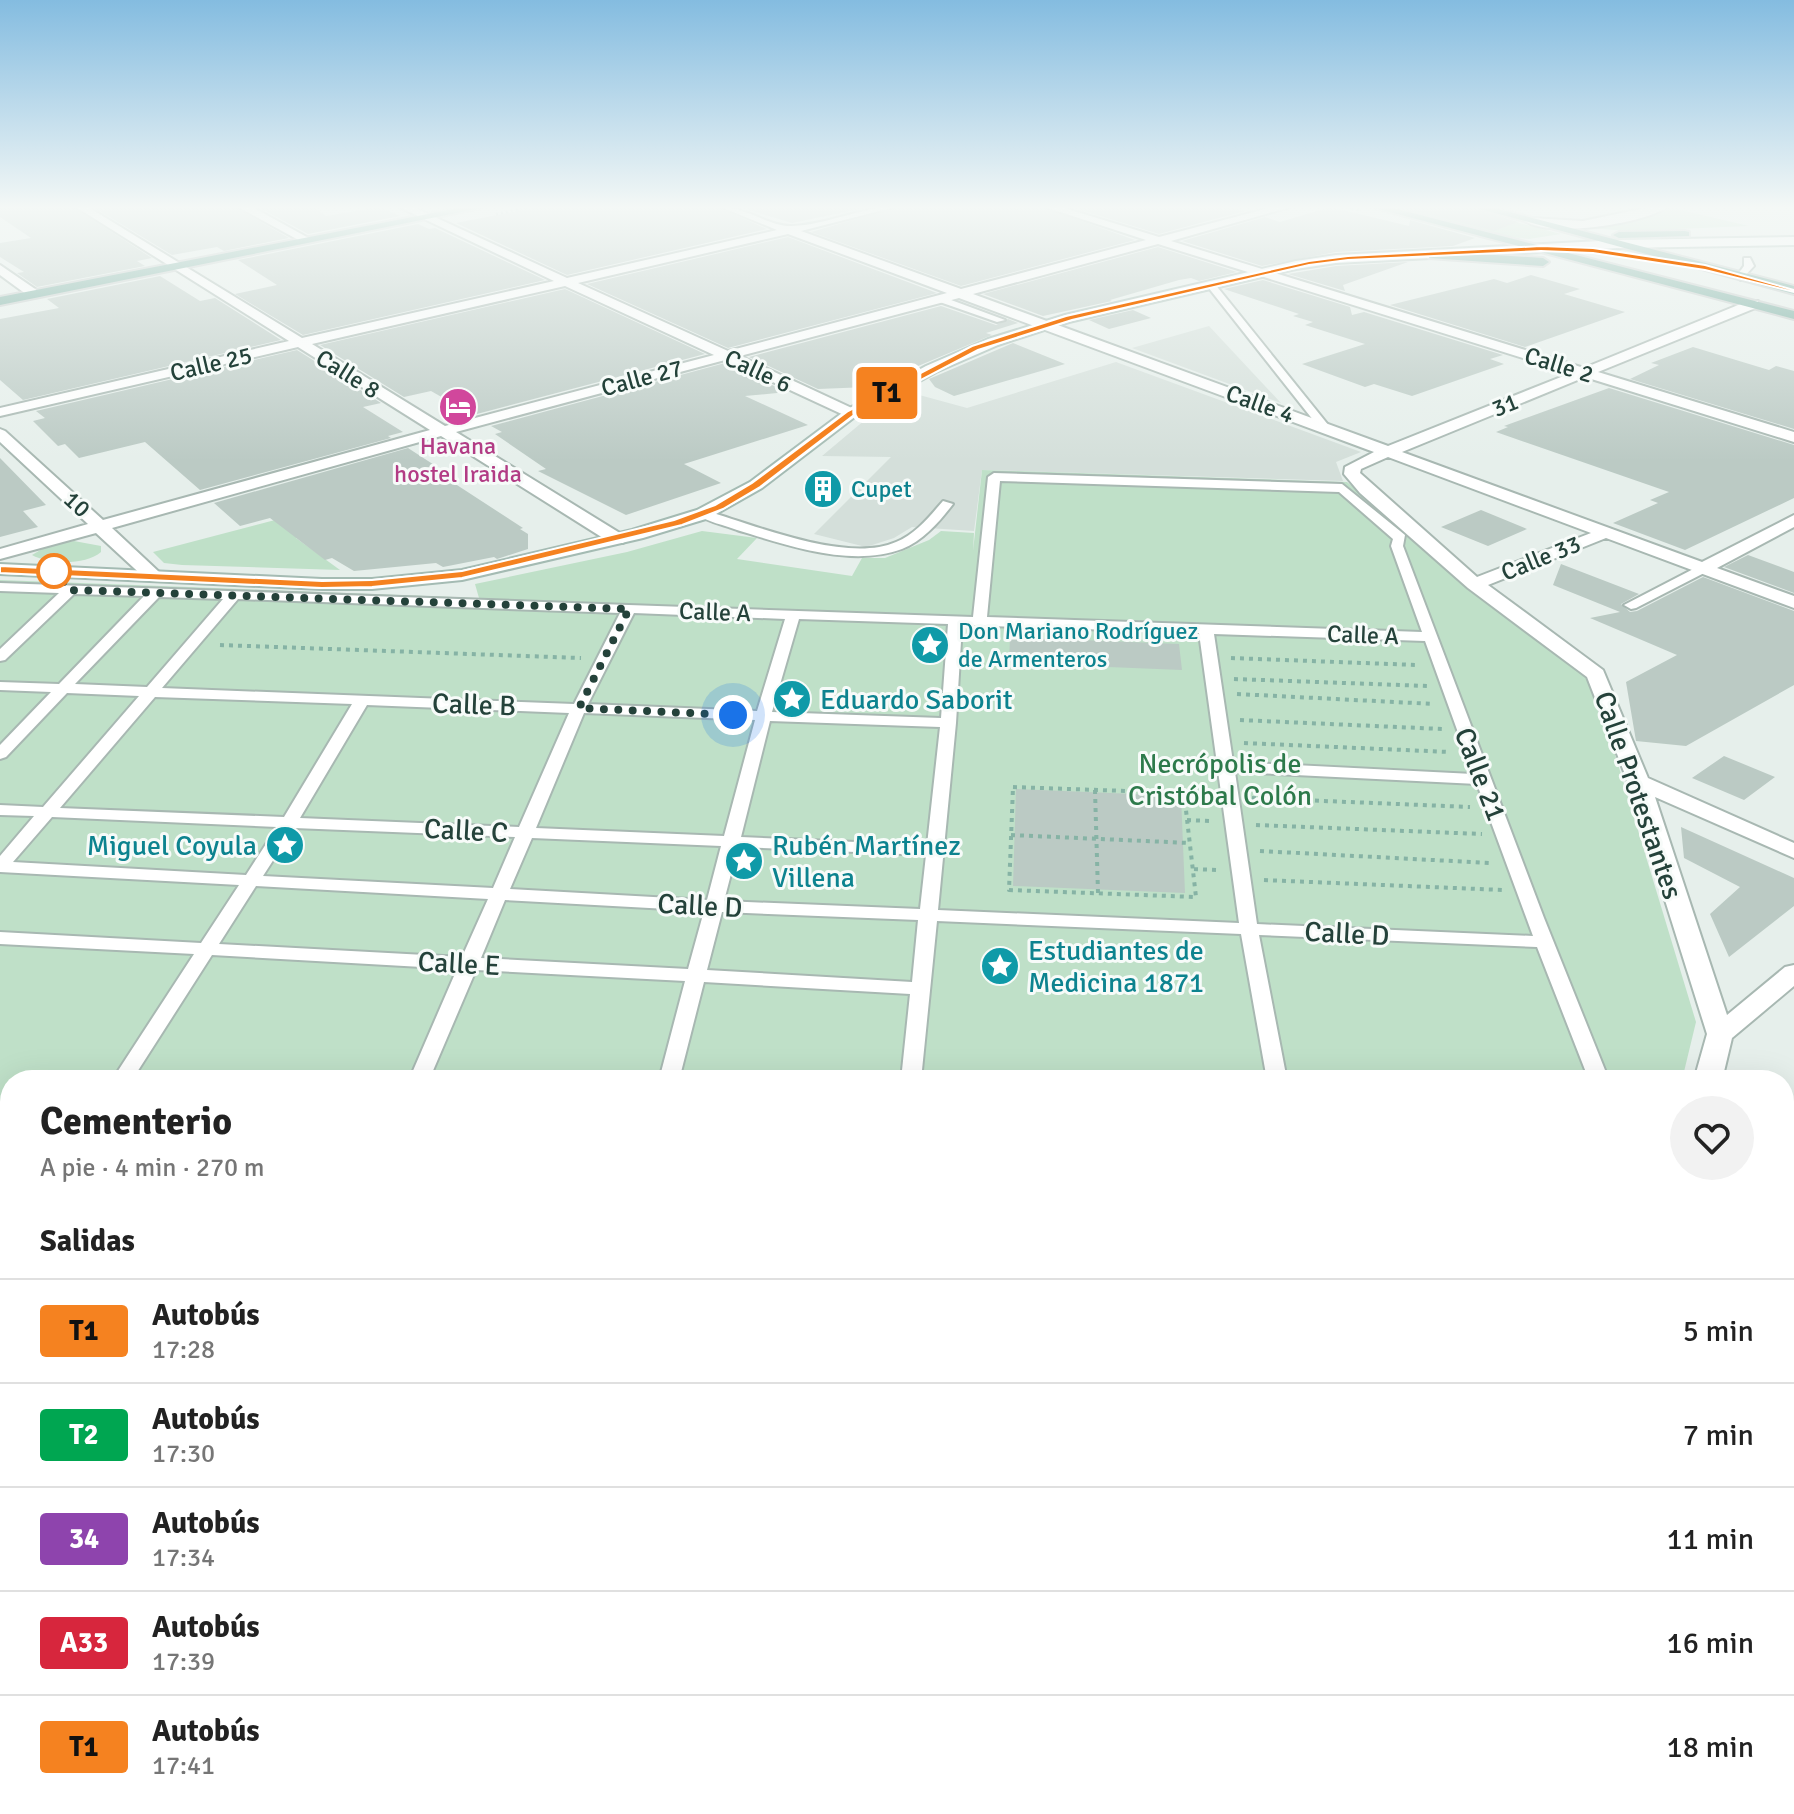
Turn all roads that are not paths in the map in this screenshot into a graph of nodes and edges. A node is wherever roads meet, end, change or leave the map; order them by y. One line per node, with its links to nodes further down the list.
1 (31, 292): 12 (street)
2 (46, 292): 12 (main road)
3 (215, 292): 22 (street, Calle 8)
4 (524, 292): 22 (street, Calle 25)
5 (592, 292): 23 (street, Calle 6)
6 (951, 292): 13 (street, Calle 4)
7 (966, 292): 13 (street, Calle 27)
8 (1183, 292): 21 (street)
9 (1216, 292): 27 (lane)
10 (1323, 292): 24 (street, Calle 2)
11 (1705, 292): 16 (main road)
12 (34, 294): 15 (main road)
13 (957, 294): 14 (street, Calle 27); 18 (street, Calle 4)
14 (940, 299): 20 (lane); 23 (street, Calle 27)
15 (0, 301)
16 (1753, 304): 17 (main road); 24 (street, 31)
17 (1794, 315)
18 (1018, 316): 20 (lane); 21 (street, Calle 4)
19 (981, 320): 20 (lane)
20 (1000, 320)
21 (1041, 325): 26 (street); 27 (street, Calle 4)
22 (300, 344): 25 (street, Calle 25); 28 (street, Calle 8)
23 (724, 355): 26 (street, Calle 6); 28 (street, Calle 27)
24 (1586, 373): 30 (street, Calle 2); 31 (street, 31)
25 (0, 412)
26 (851, 413): 34 (street)
27 (1325, 428): 31 (street, Calle 4)
28 (440, 432): 36 (street, Calle 27); 38 (street, Calle 8)
29 (0, 434): 36 (street, 10)
30 (1794, 437)
31 (1390, 451): 32 (street, 31); 37 (street, Calle 4)
32 (1347, 481): 43 (street, Calle Protestantes); 52 (lane); 54 (lane, Calle 21)
33 (947, 504): 34 (lane)
34 (703, 514): 38 (street)
35 (1794, 520): 40 (street)
36 (101, 526): 39 (street, Calle 27); 42 (street, 10)
37 (1607, 532): 40 (street, Calle 4); 43 (street, Calle 33)
38 (617, 539): 42 (street)
39 (0, 554)
40 (1703, 568): 47 (street, Calle 4); 48 (lane)
41 (0, 569): 42 (street)
42 (154, 584): 45 (lane, Calle A); 46 (lane, Calle A); 57 (lane)
43 (1474, 584): 66 (street, Calle Protestantes)
44 (0, 587): 45 (lane, Calle A)
45 (70, 590): 55 (lane)
46 (234, 595): 49 (lane, Calle A); 58 (lane)
47 (1794, 602)
48 (1631, 605)
49 (629, 609): 50 (lane, Calle A); 60 (lane)
50 (793, 614): 51 (lane, Calle A); 61 (lane)
51 (955, 620): 52 (lane, Calle A); 62 (lane)
52 (980, 621): 53 (lane, Calle A)
53 (1206, 629): 54 (lane, Calle A); 64 (lane)
54 (1430, 637): 65 (lane, Calle 21)
55 (0, 657)
56 (0, 686): 57 (lane, Calle B)
57 (62, 689): 58 (lane, Calle B); 63 (lane)
58 (153, 692): 59 (lane, Calle B); 68 (lane)
59 (362, 700): 60 (lane, Calle B); 69 (lane)
60 (579, 708): 61 (lane, Calle B); 70 (lane)
61 (763, 717): 62 (lane, Calle B); 71 (lane)
62 (948, 723): 72 (lane)
63 (0, 754)
64 (1227, 767): 65 (lane); 79 (lane)
65 (1483, 779): 81 (lane, Calle 21)
66 (1639, 782): 73 (street); 87 (street, Calle Protestantes)
67 (0, 810): 68 (lane, Calle C)
68 (50, 812): 69 (lane, Calle C); 74 (lane)
69 (289, 822): 70 (lane, Calle C); 75 (lane)
70 (526, 832): 71 (lane, Calle C); 76 (lane)
71 (733, 842): 72 (lane, Calle C); 77 (lane)
72 (932, 850): 78 (lane)
73 (1794, 851)
74 (0, 867): 75 (lane, Calle D)
75 (249, 881): 76 (lane, Calle D); 82 (lane)
76 (499, 894): 77 (lane, Calle D); 83 (lane)
77 (716, 906): 78 (lane, Calle D); 85 (lane)
78 (926, 915): 79 (lane, Calle D); 86 (lane)
79 (1249, 929): 81 (lane, Calle D); 92 (lane)
80 (0, 938): 82 (lane, Calle E)
81 (1544, 942): 93 (lane, Calle 21)
82 (203, 949): 83 (lane, Calle E); 88 (lane)
83 (468, 964): 85 (lane, Calle E); 89 (lane)
84 (1794, 973): 87 (street)
85 (695, 975): 86 (lane, Calle E); 90 (lane)
86 (918, 988): 91 (lane)
87 (1720, 1034): 94 (street)
88 (128, 1070)
89 (423, 1070)
90 (671, 1070)
91 (912, 1070)
92 (1275, 1070)
93 (1595, 1070)
94 (1711, 1070)

